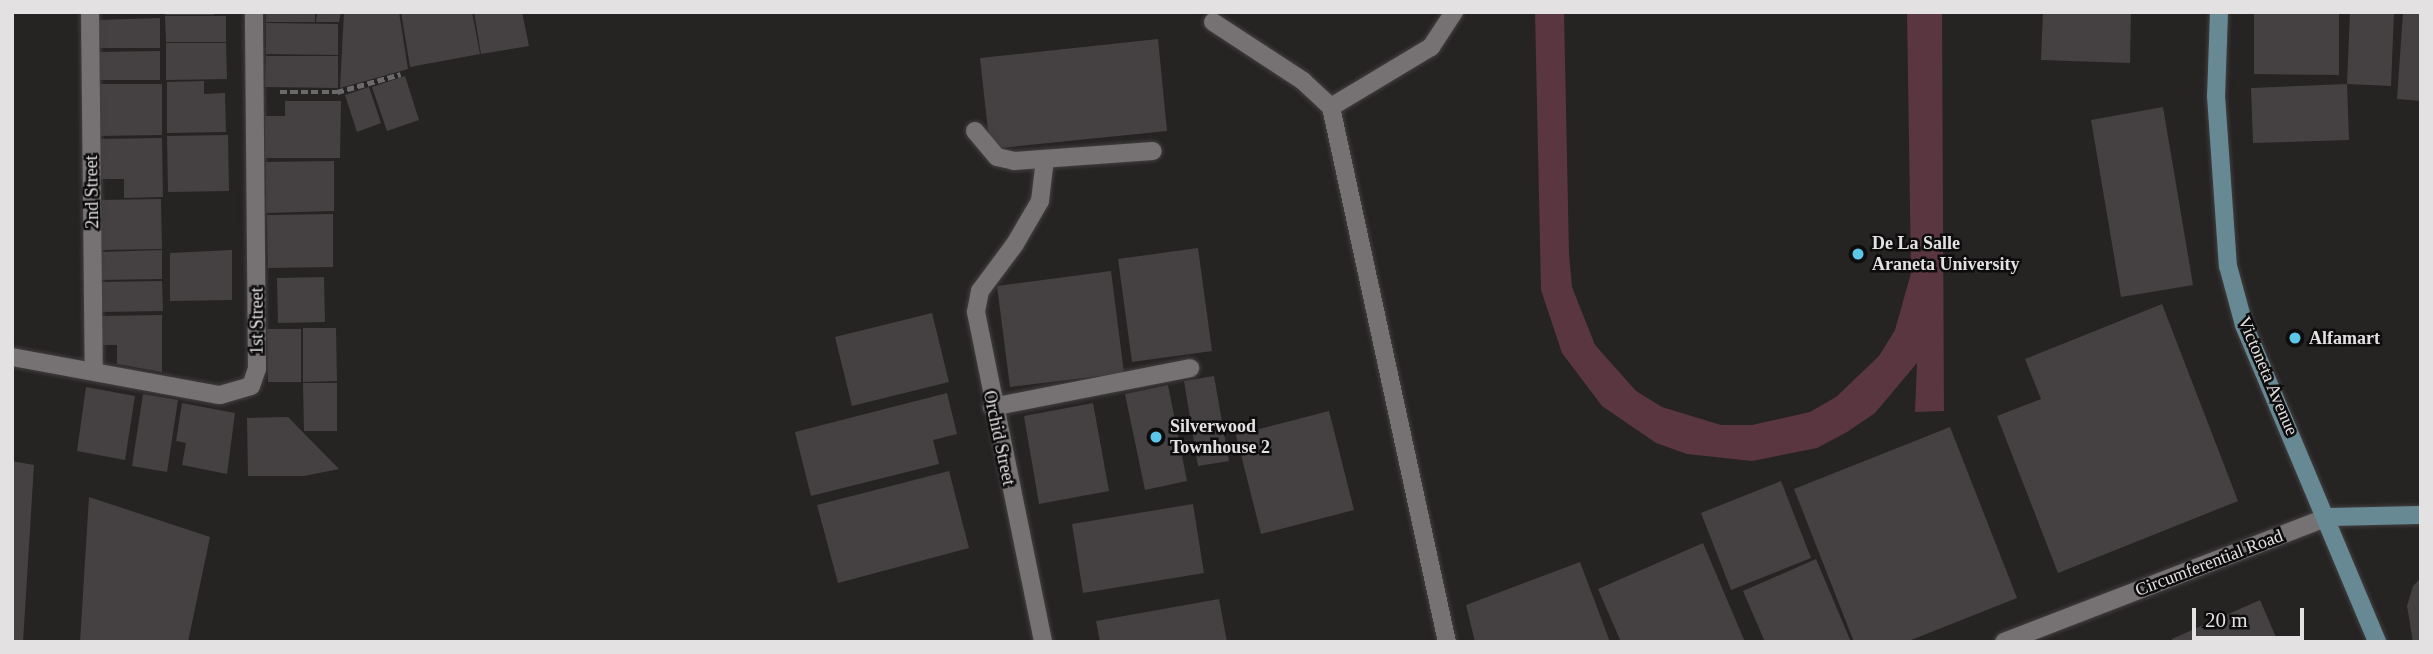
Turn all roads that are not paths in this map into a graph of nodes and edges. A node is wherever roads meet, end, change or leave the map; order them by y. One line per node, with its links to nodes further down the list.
1 (90, 12): 12 (street, 2nd Street)
2 (254, 12): 12 (street, 1st Street)
3 (1454, 12): 6 (street)
4 (2219, 12): 15 (main road, Victoneta Avenue)
5 (1213, 22): 6 (street)
6 (1331, 107): 17 (street)
7 (975, 131): 9 (street)
8 (1153, 152): 9 (street)
9 (1045, 159): 13 (street, Orchid Street)
10 (12, 357): 12 (street, 1st Street)
11 (1190, 368): 13 (street)
12 (94, 371)
13 (992, 407): 16 (street, Orchid Street)
14 (2421, 515): 15 (main road, Circumferential Road)
15 (2328, 517): 18 (street, Circumferential Road); 19 (main road, Victoneta Avenue)
16 (1043, 642)
17 (1447, 642)
18 (2004, 642)
19 (2377, 642)

